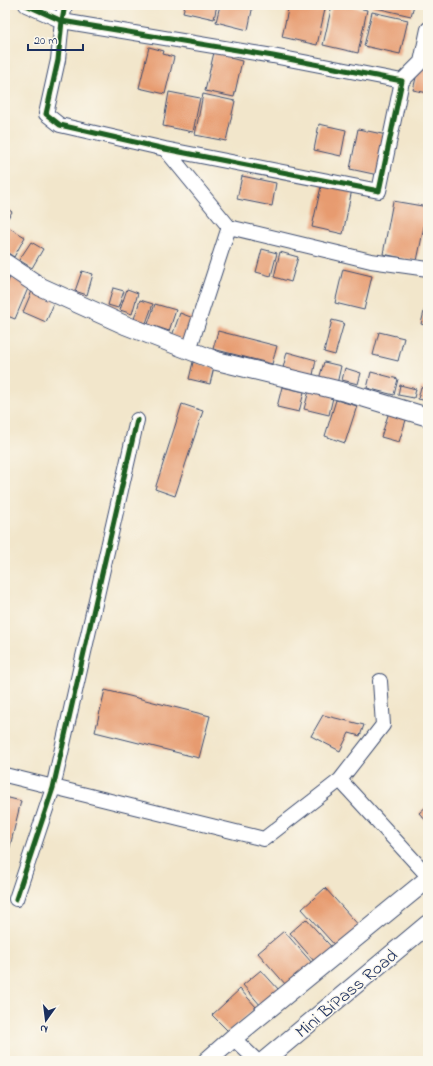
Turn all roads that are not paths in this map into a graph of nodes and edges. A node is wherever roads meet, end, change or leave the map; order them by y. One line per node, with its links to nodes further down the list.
1 (26, 5): 3 (street)
2 (65, 5): 3 (street)
3 (62, 21): 5 (street); 6 (street)
4 (428, 29): 5 (street)
5 (402, 81): 6 (street)
6 (165, 149): 7 (street)
7 (228, 227): 9 (street); 10 (street)
8 (5, 263): 10 (street)
9 (428, 269)
10 (189, 350): 11 (street)
11 (428, 417)
12 (137, 420): 16 (street)
13 (380, 681): 15 (street)
14 (5, 775): 16 (street)
15 (340, 780): 16 (street); 17 (street)
16 (53, 788): 18 (street)
17 (428, 878): 20 (street)
18 (16, 899)
19 (428, 924): 23 (street, Mini BiPass Road)
20 (233, 1038): 21 (street); 22 (street)
21 (207, 1061)
22 (257, 1061)
23 (264, 1061)

